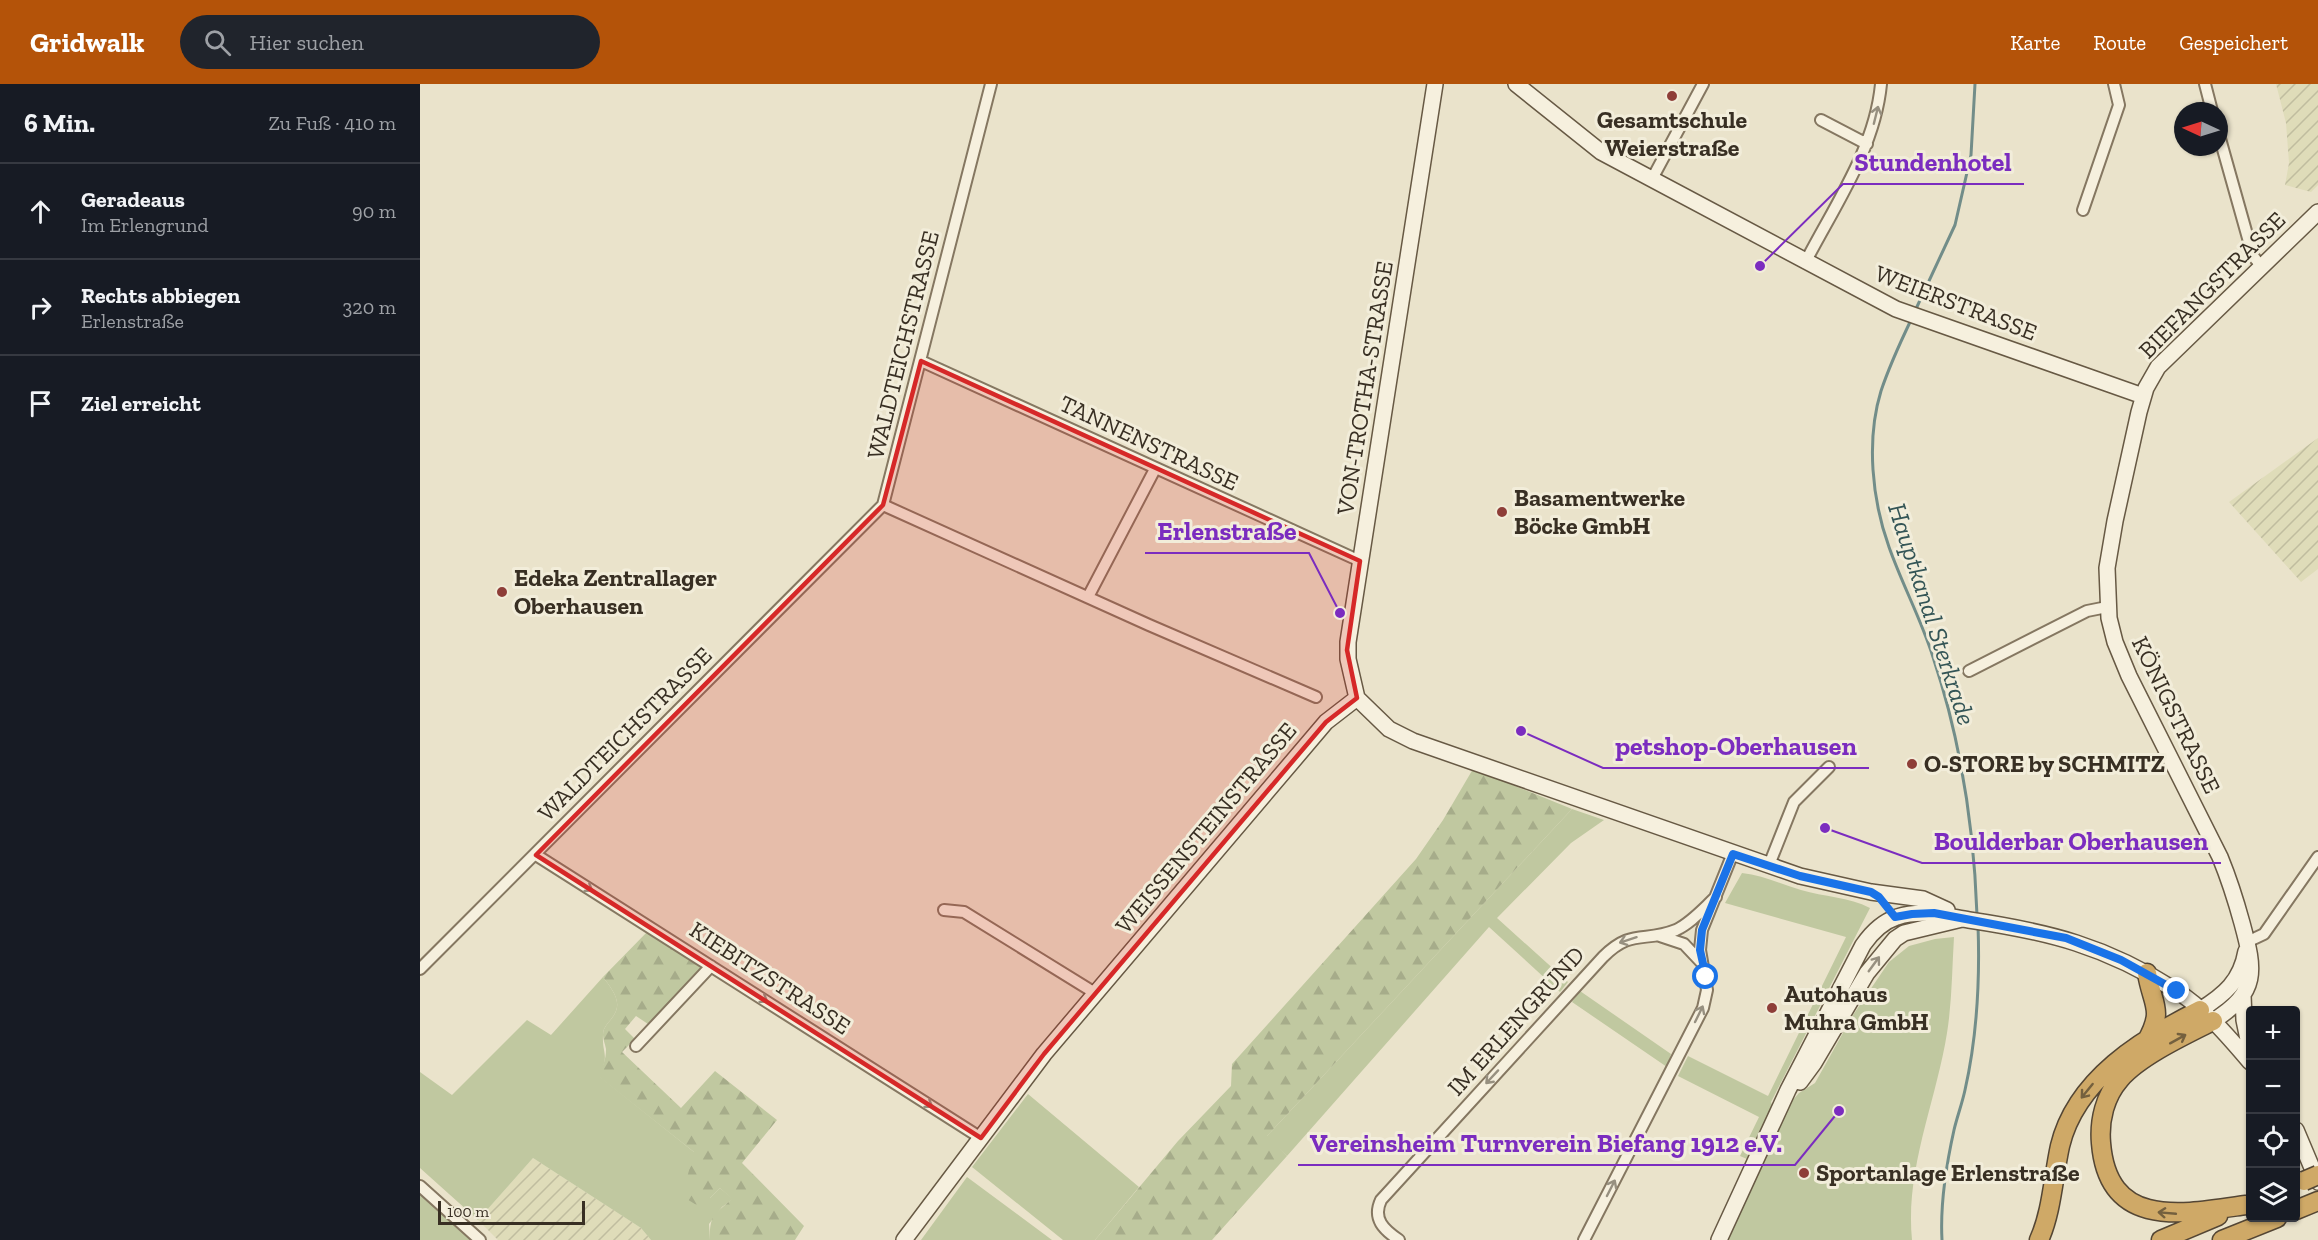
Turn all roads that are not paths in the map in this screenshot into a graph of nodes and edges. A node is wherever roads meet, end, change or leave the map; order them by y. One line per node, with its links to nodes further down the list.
1 (991, 84): 17 (street, WALDTEICHSTRASSE)
2 (1435, 84): 21 (main road, VON-TROTHA-STRASSE)
3 (1516, 84): 12 (main road, WEIERSTRASSE)
4 (1703, 84): 12 (street)
5 (1881, 84): 10 (street, one-way to 5)
6 (2114, 84): 13 (street)
7 (2205, 84): 8 (street)
8 (2210, 102)
9 (1821, 120): 10 (street)
10 (1867, 144): 15 (street)
11 (2225, 156): 16 (street)
12 (1652, 179): 15 (main road, WEIERSTRASSE)
13 (2083, 210)
14 (2317, 216): 16 (main road, BIEFANGSTRASSE)
15 (1806, 261): 18 (main road, WEIERSTRASSE)
16 (2261, 266): 18 (main road, BIEFANGSTRASSE)
17 (921, 361): 19 (street, TANNENSTRASSE); 20 (street, WALDTEICHSTRASSE)
18 (2143, 396): 23 (main road, BIEFANGSTRASSE)
19 (1155, 469): 21 (street, TANNENSTRASSE); 22 (street)
20 (883, 505): 22 (street); 29 (street, WALDTEICHSTRASSE)
21 (1360, 561): 26 (main road, VON-TROTHA-STRASSE)
22 (1088, 597): 25 (street)
23 (2107, 607): 24 (street); 39 (main road, KÖNIGSTRASSE)
24 (1969, 671)
25 (1316, 697)
26 (1357, 698): 28 (main road); 44 (main road, WEISSENSTEINSTRASSE)
27 (1828, 766): 31 (street)
28 (1733, 854): 31 (main road); 33 (street, IM ERLENGRUND)
29 (536, 855): 41 (street, KIEBITZSTRASSE, one-way to 41); 42 (street, WALDTEICHSTRASSE)
30 (2318, 857): 39 (street)
31 (1769, 866): 32 (main road)
32 (1871, 892): 35 (main road); 36 (main road)
33 (1716, 897): 38 (street, IM ERLENGRUND); 40 (street, IM ERLENGRUND)
34 (944, 910): 44 (street)
35 (1895, 917): 36 (main road); 37 (main road); 51 (main road)
36 (1962, 919): 37 (main road); 43 (main road)
37 (1904, 933): 51 (main road, one-way to 37)
38 (1655, 935): 40 (street, IM ERLENGRUND); 61 (street, IM ERLENGRUND, one-way to 61)
39 (2247, 942): 45 (main road, KÖNIGSTRASSE); 46 (main road, KÖNIGSTRASSE)
40 (1702, 965): 62 (street, IM ERLENGRUND, one-way to 40)
41 (711, 966): 49 (street); 52 (street, KIEBITZSTRASSE, one-way to 52)
42 (420, 969)
43 (2147, 973): 46 (main road); 48 (highway)
44 (1095, 993): 52 (main road, WEISSENSTEINSTRASSE)
45 (2243, 995): 46 (main road, KÖNIGSTRASSE); 47 (main road)
46 (2206, 1016): 48 (highway); 50 (main road); 56 (highway, one-way to 46)
47 (2246, 1033)
48 (2146, 1042): 64 (highway, one-way to 64)
49 (636, 1046)
50 (2248, 1060)
51 (1775, 1119): 63 (main road)
52 (981, 1138): 60 (main road, WEISSENSTEINSTRASSE)
53 (2300, 1148): 54 (main road)
54 (2309, 1181)
55 (420, 1186): 59 (street)
56 (2246, 1204)
57 (2246, 1205): 65 (highway)
58 (2267, 1222): 66 (highway)
59 (480, 1240)
60 (904, 1240)
61 (1399, 1240)
62 (1584, 1240)
63 (1719, 1240)
64 (2038, 1240)
65 (2161, 1240)
66 (2222, 1240)

